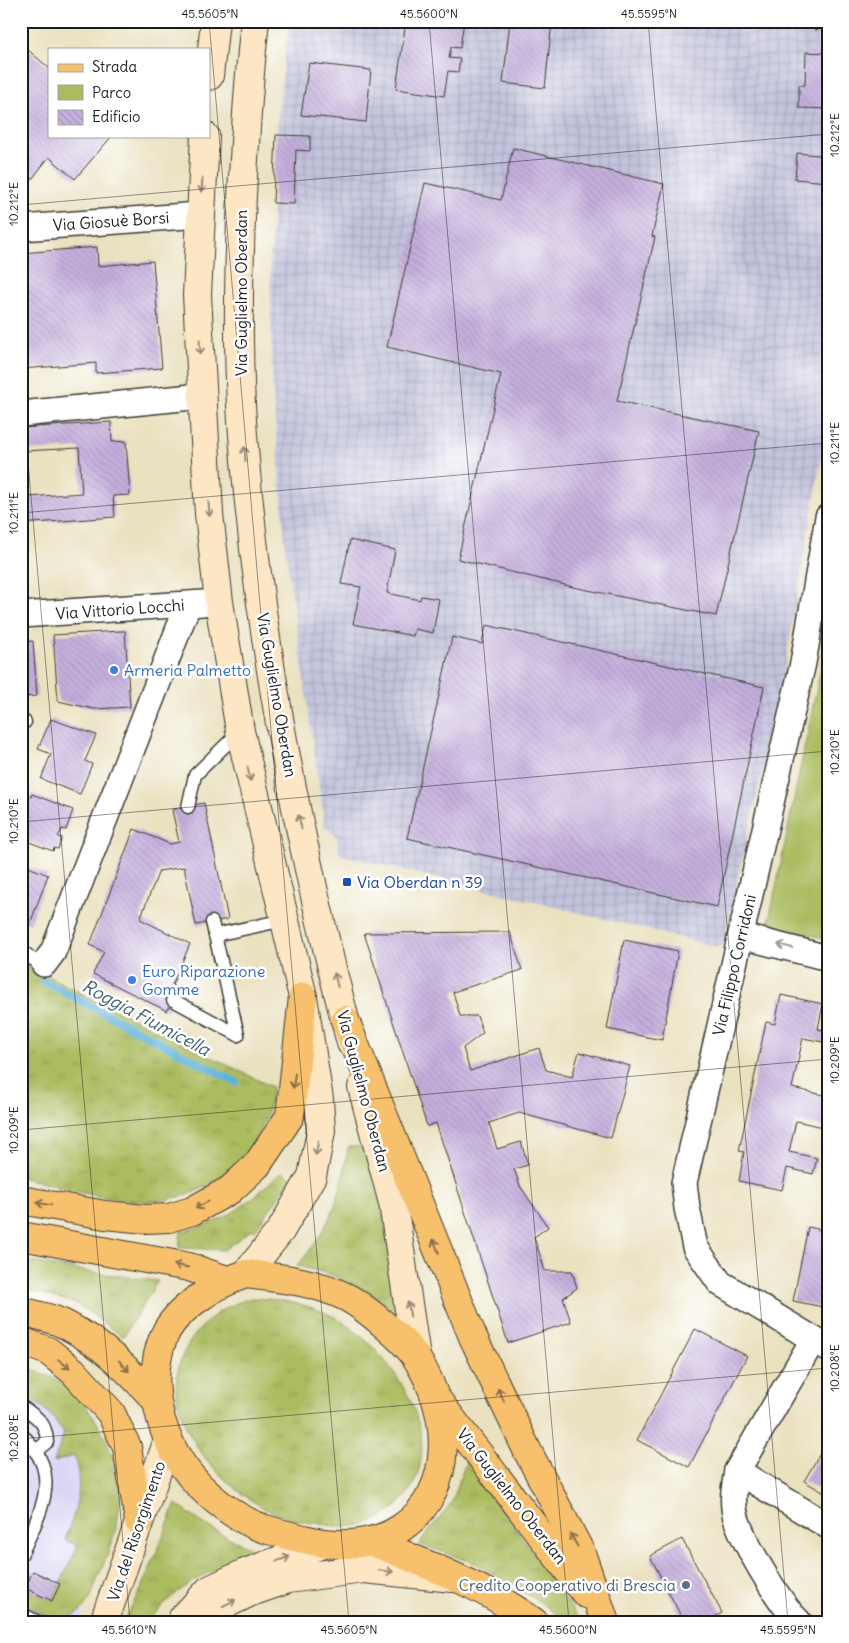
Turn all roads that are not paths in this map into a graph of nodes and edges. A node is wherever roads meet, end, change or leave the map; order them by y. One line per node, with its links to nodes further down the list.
1 (215, 21): 3 (main road)
2 (254, 21): 9 (main road, Via Guglielmo Oberdan, one-way to 2)
3 (210, 67)
4 (205, 138): 5 (main road, one-way to 5)
5 (200, 215): 6 (street, Via Giosuè Borsi); 7 (main road, one-way to 7)
6 (21, 228)
7 (202, 396): 8 (street); 12 (main road, one-way to 12)
8 (21, 414)
9 (247, 489): 12 (main road); 23 (main road, Via Guglielmo Oberdan, one-way to 9)
10 (828, 517): 17 (street, Via Filippo Corridoni)
11 (188, 605): 12 (street, Via Vittorio Locchi); 13 (street, Via Vittorio Locchi); 20 (street)
12 (221, 610): 14 (main road)
13 (21, 615)
14 (240, 731): 15 (lane); 16 (main road, one-way to 16)
15 (188, 807)
16 (284, 920): 21 (main road); 22 (lane)
17 (741, 936): 19 (street, one-way to 17); 29 (street, Via Filippo Corridoni)
18 (21, 950): 20 (lane)
19 (828, 958)
20 (44, 964)
21 (303, 997): 24 (main road, one-way to 24); 26 (main road, one-way to 26)
22 (173, 1000)
23 (345, 1020): 30 (main road, Via Guglielmo Oberdan, one-way to 23); 47 (main road, one-way to 23)
24 (21, 1200)
25 (21, 1236): 26 (main road, one-way to 25)
26 (237, 1277): 30 (main road); 32 (main road)
27 (21, 1311): 32 (main road, one-way to 32)
28 (21, 1341): 38 (main road, one-way to 38)
29 (820, 1344): 37 (street)
30 (416, 1357): 31 (main road)
31 (435, 1396): 40 (main road); 47 (main road, Via Guglielmo Oberdan)
32 (156, 1400): 35 (main road)
33 (21, 1406): 36 (lane)
34 (21, 1434): 36 (lane)
35 (168, 1440): 38 (main road, Via del Risorgimento); 41 (main road)
36 (36, 1451): 42 (lane)
37 (737, 1471): 39 (street); 45 (street)
38 (139, 1521): 48 (main road, Via del Risorgimento)
39 (828, 1526)
40 (370, 1541): 41 (main road); 43 (main road)
41 (323, 1544): 46 (main road, one-way to 41)
42 (21, 1555)
43 (461, 1579): 46 (main road, one-way to 43); 50 (main road)
44 (21, 1611): 49 (lane)
45 (789, 1619)
46 (181, 1620)
47 (605, 1620)
48 (102, 1621)
49 (38, 1622)
50 (534, 1622)

